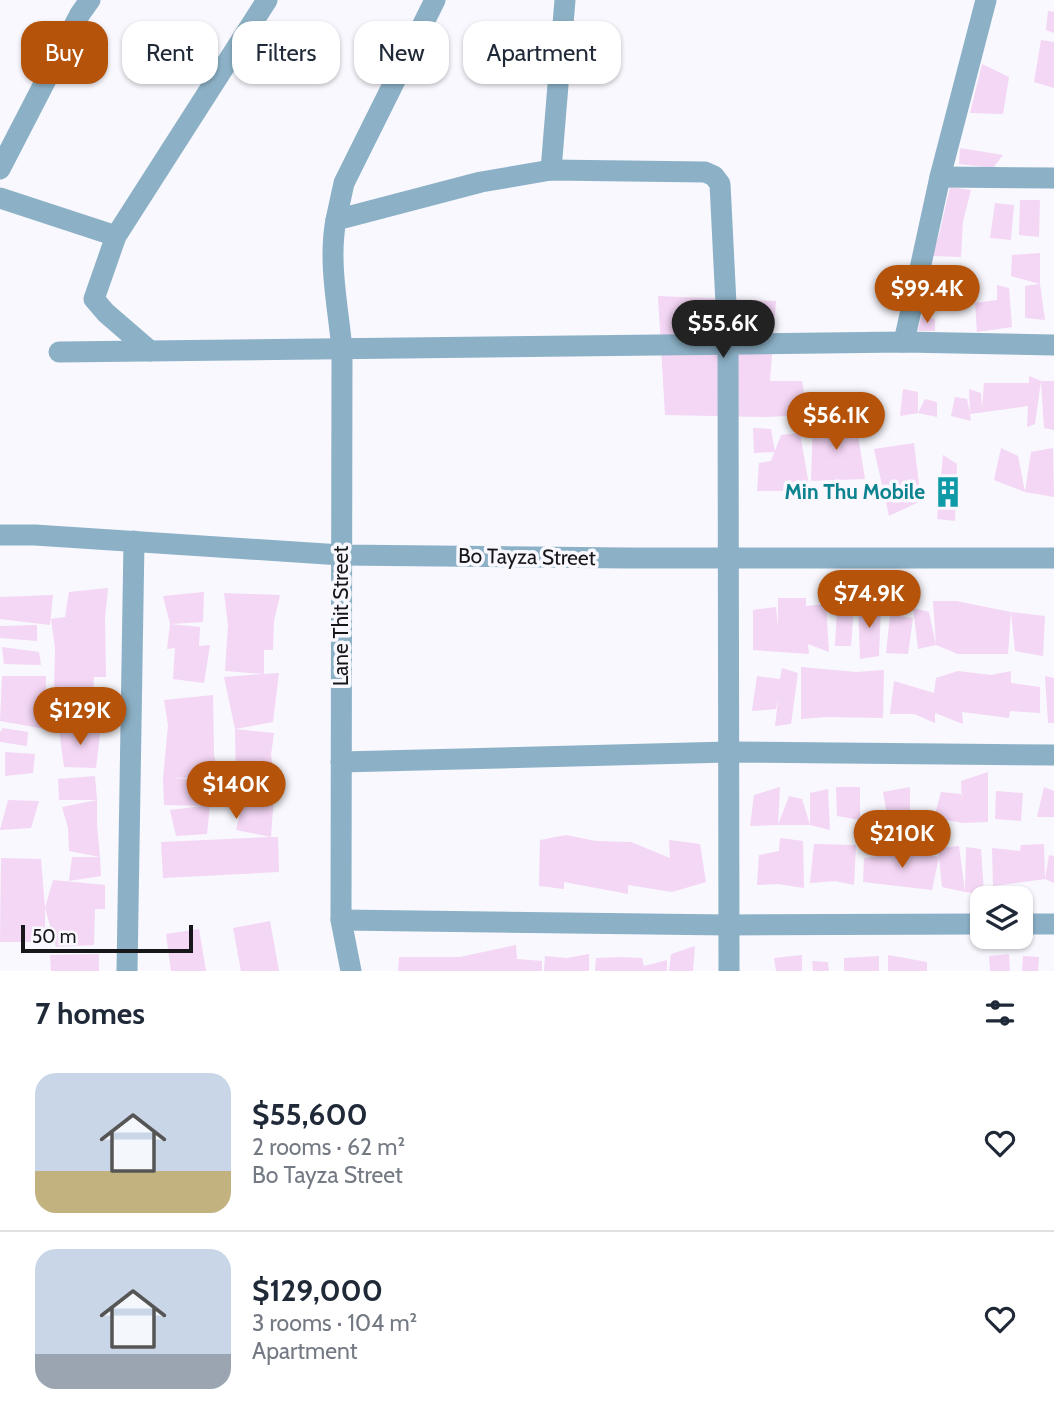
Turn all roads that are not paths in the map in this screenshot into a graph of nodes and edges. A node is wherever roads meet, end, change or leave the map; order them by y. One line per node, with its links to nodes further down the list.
1 (90, 0): 6 (street)
2 (267, 0): 12 (street)
3 (435, 0): 11 (street, Lane Thit Street)
4 (565, 0): 7 (street)
5 (986, 0): 8 (street)
6 (0, 169)
7 (551, 170): 11 (street); 14 (street)
8 (940, 177): 9 (street); 13 (street)
9 (1054, 178)
10 (0, 198): 12 (street)
11 (336, 219): 16 (street, Lane Thit Street)
12 (116, 236): 17 (street)
13 (904, 342): 14 (street); 15 (street)
14 (728, 344): 16 (street); 22 (street)
15 (1054, 345)
16 (342, 349): 17 (street); 21 (street, Lane Thit Street)
17 (150, 351): 18 (street)
18 (58, 352)
19 (0, 536): 20 (street, Bo Tayza Street)
20 (134, 541): 21 (street, Bo Tayza Street); 32 (street)
21 (341, 555): 22 (street, Bo Tayza Street); 26 (street, Lane Thit Street)
22 (728, 558): 23 (street, Bo Tayza Street); 24 (street)
23 (1054, 558)
24 (729, 752): 25 (street); 26 (street); 31 (street)
25 (1054, 755)
26 (341, 762): 27 (street, Lane Thit Street)
27 (341, 920): 31 (street); 33 (street, Lane Thit Street)
28 (970, 924): 31 (street)
29 (1033, 924): 30 (street)
30 (1054, 924)
31 (728, 925): 34 (street)
32 (127, 971)
33 (351, 971)
34 (729, 971)

